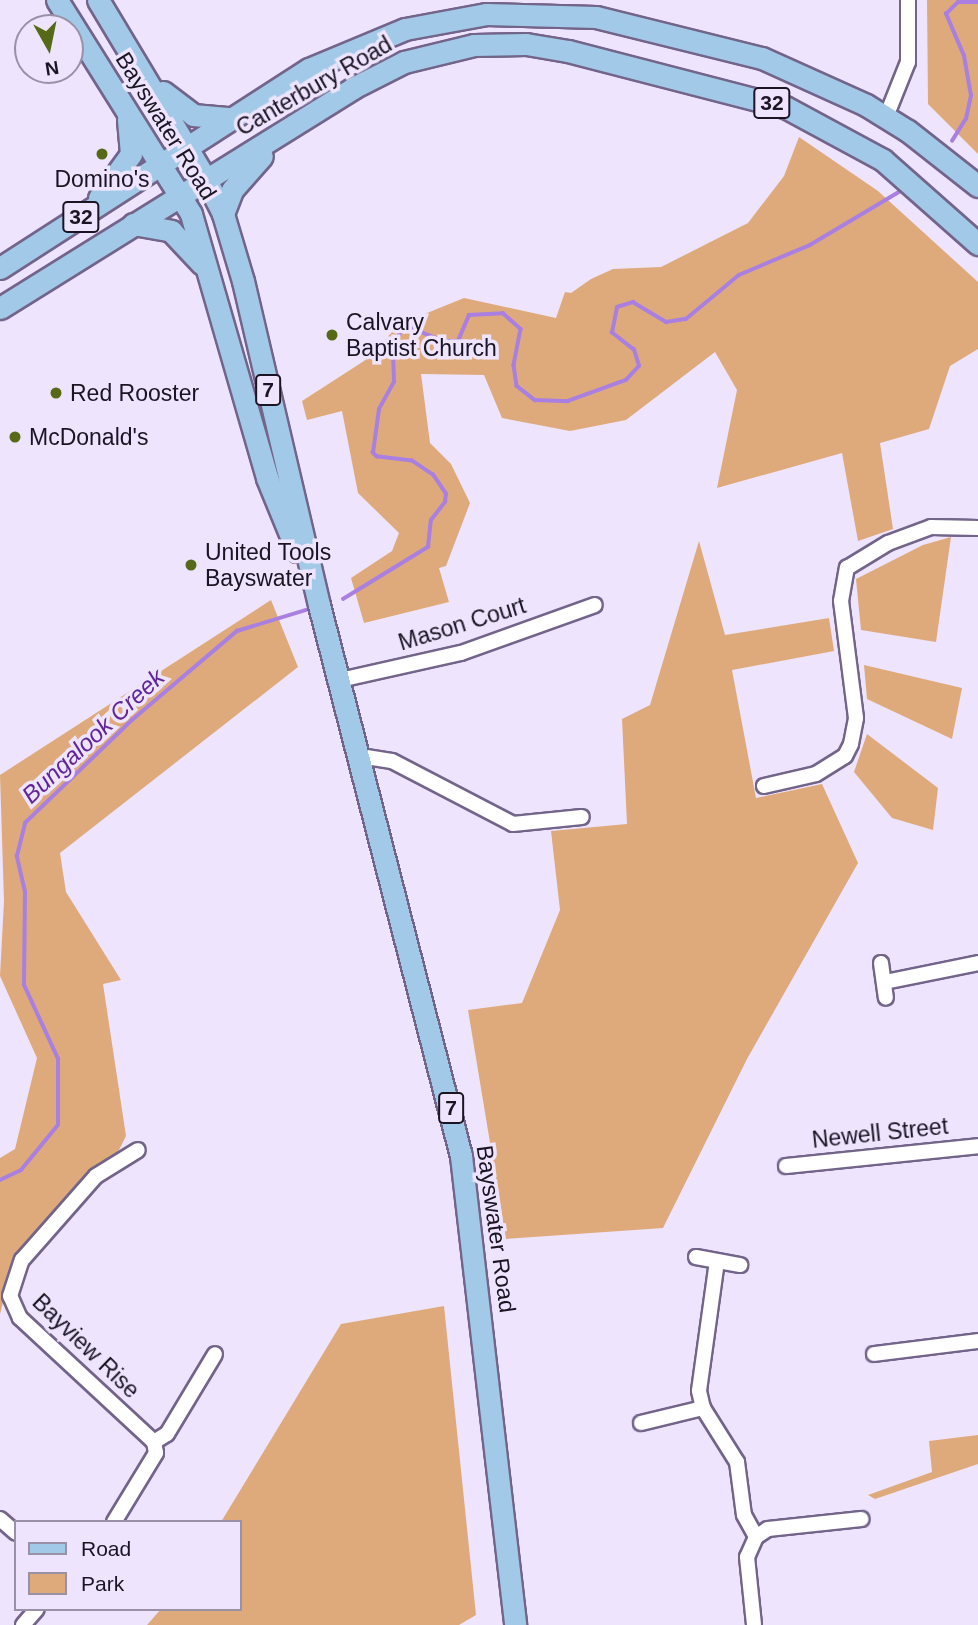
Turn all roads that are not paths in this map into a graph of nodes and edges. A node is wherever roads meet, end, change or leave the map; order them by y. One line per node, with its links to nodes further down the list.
1 (57, 0): 7 (main road, Bayswater Road / 7)
2 (98, 0): 6 (main road, Bayswater Road / 7)
3 (908, 0): 8 (street)
4 (534, 6): 5 (main road); 8 (main road, Canterbury Road / 32); 9 (main road, Canterbury Road / 32)
5 (526, 44): 10 (main road, Canterbury Road / 32); 19 (main road, Canterbury Road / 32)
6 (129, 49): 9 (main road); 11 (main road, Bayswater Road / 7)
7 (125, 107): 12 (main road, Bayswater Road / 7); 16 (main road)
8 (886, 117): 14 (main road, Canterbury Road / 32)
9 (232, 118): 11 (main road, Canterbury Road / 32)
10 (306, 118): 13 (main road, Canterbury Road / 32); 17 (main road)
11 (188, 147): 12 (main road, Canterbury Road / 32); 13 (main road, Bayswater Road / 7)
12 (162, 165): 15 (main road, Bayswater Road / 7); 16 (main road, Canterbury Road / 32)
13 (206, 180): 15 (main road, Canterbury Road / 32); 17 (main road, Bayswater Road / 7)
14 (978, 186)
15 (181, 196): 18 (main road, Canterbury Road / 32); 21 (main road, Bayswater Road / 7)
16 (87, 213): 20 (main road, Canterbury Road / 32)
17 (223, 214): 23 (main road, Bayswater Road / 7)
18 (133, 224): 21 (main road); 22 (main road, Canterbury Road / 32)
19 (978, 244)
20 (0, 268)
21 (216, 287): 23 (main road, Bayswater Road / 7)
22 (0, 308)
23 (277, 485): 26 (main road, Bayswater Road / 7)
24 (978, 527): 28 (street)
25 (595, 605): 26 (street, Mason Court)
26 (340, 680): 27 (main road, Bayswater Road / 7)
27 (360, 756): 29 (street); 52 (main road, Bayswater Road / 7)
28 (764, 786)
29 (582, 817)
30 (881, 963): 32 (street)
31 (978, 963): 32 (street)
32 (885, 982): 33 (street)
33 (886, 998)
34 (978, 1146): 36 (street, Newell Street)
35 (138, 1150): 45 (street, Bayview Rise)
36 (786, 1166)
37 (696, 1257): 38 (street)
38 (717, 1261): 39 (street); 43 (street)
39 (740, 1265)
40 (978, 1341): 42 (street)
41 (215, 1354): 45 (street)
42 (874, 1354)
43 (703, 1408): 44 (street); 50 (street)
44 (640, 1423)
45 (153, 1442): 48 (street)
46 (0, 1519): 49 (street)
47 (861, 1519): 50 (street)
48 (115, 1520)
49 (14, 1531)
50 (756, 1537): 54 (street)
51 (35, 1611): 53 (street)
52 (510, 1623)
53 (23, 1625)
54 (754, 1625)

